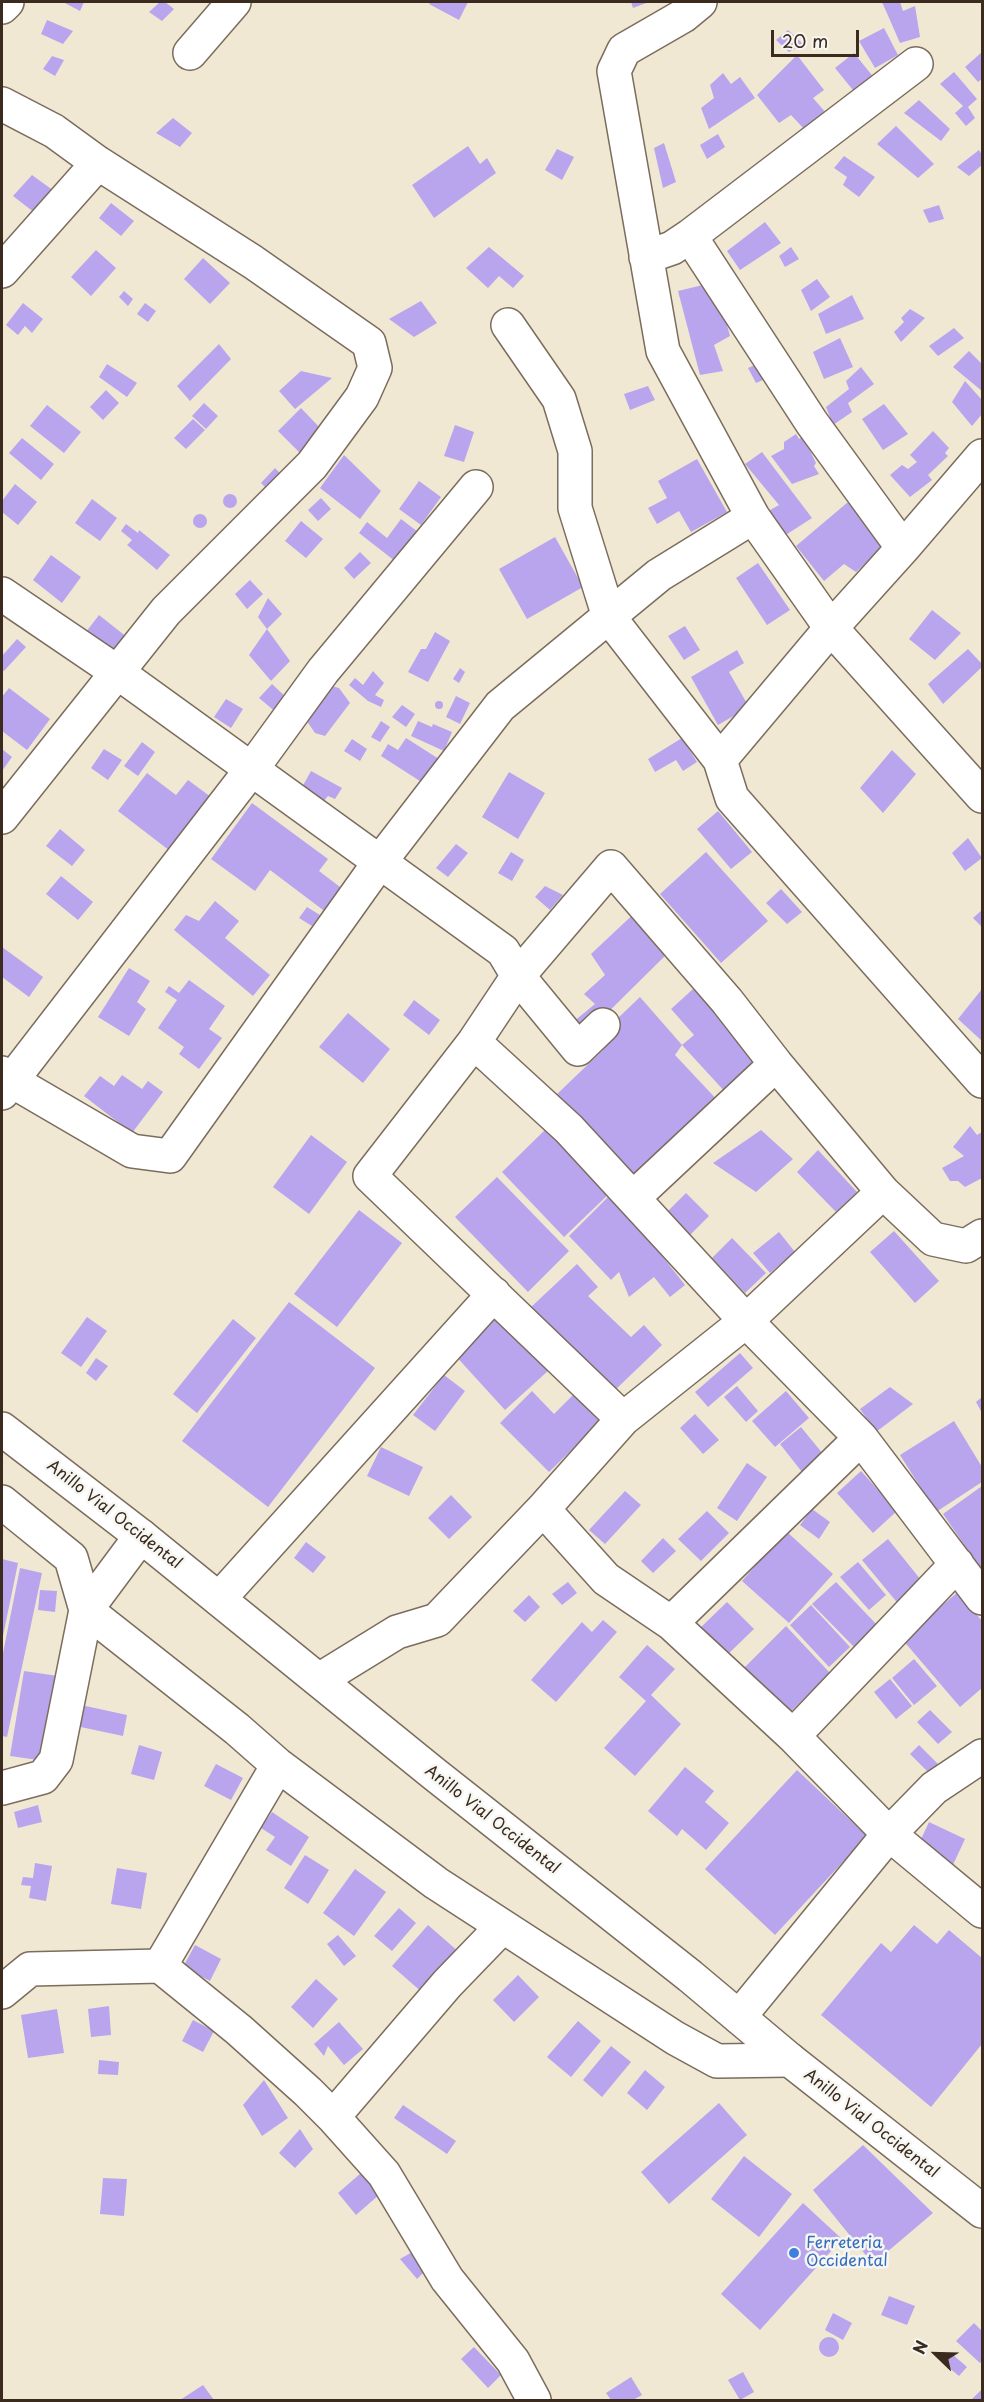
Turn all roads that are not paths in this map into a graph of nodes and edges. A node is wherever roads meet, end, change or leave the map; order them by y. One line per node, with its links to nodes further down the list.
1 (7, 2): 4 (main road)
2 (234, 2): 5 (main road)
3 (700, 2): 10 (main road)
4 (2, 7)
5 (190, 53)
6 (915, 64): 9 (main road)
7 (2, 104): 8 (main road)
8 (98, 163): 11 (main road); 20 (main road)
9 (690, 236): 10 (main road); 16 (main road)
10 (646, 257): 15 (main road)
11 (2, 271)
12 (508, 325): 18 (main road)
13 (978, 473): 16 (main road)
14 (476, 488): 22 (main road)
15 (753, 517): 18 (main road); 19 (main road)
16 (903, 548): 19 (main road)
17 (2, 594): 20 (main road)
18 (609, 617): 21 (main road); 25 (main road)
19 (831, 628): 21 (main road); 23 (main road)
20 (117, 672): 22 (main road); 24 (main road)
21 (720, 760): 30 (main road)
22 (251, 770): 25 (main road); 31 (main road)
23 (982, 796)
24 (2, 817)
25 (379, 863): 26 (main road); 31 (main road)
26 (518, 976): 27 (main road); 28 (main road); 29 (main road)
27 (603, 1025)
28 (474, 1041): 33 (main road); 35 (main road)
29 (776, 1064): 32 (main road); 33 (main road)
30 (982, 1081)
31 (5, 1082)
32 (883, 1192): 34 (main road); 36 (main road)
33 (633, 1198): 36 (main road)
34 (982, 1236)
35 (494, 1294): 37 (main road); 45 (main road)
36 (746, 1321): 37 (main road); 39 (main road)
37 (623, 1419): 41 (main road)
38 (2, 1429): 42 (main road, Anillo Vial Occidental)
39 (861, 1438): 43 (main road); 47 (main road)
40 (2, 1502): 46 (main road)
41 (543, 1509): 47 (main road); 48 (main road)
42 (141, 1536): 45 (main road, Anillo Vial Occidental); 46 (main road)
43 (957, 1564): 44 (main road); 49 (main road)
44 (982, 1598)
45 (219, 1599): 48 (main road, Anillo Vial Occidental)
46 (86, 1610): 51 (main road); 52 (main road)
47 (671, 1623): 49 (main road)
48 (320, 1680): 58 (main road, Anillo Vial Occidental)
49 (793, 1736): 53 (main road)
50 (982, 1756): 53 (main road)
51 (278, 1765): 55 (main road); 56 (main road)
52 (2, 1788)
53 (889, 1834): 54 (main road); 58 (main road)
54 (982, 1911)
55 (502, 1927): 59 (main road); 60 (main road)
56 (160, 1966): 57 (main road); 60 (main road)
57 (2, 1992)
58 (739, 2017): 59 (main road, Anillo Vial Occidental)
59 (790, 2061): 61 (main road, Anillo Vial Occidental)
60 (333, 2117): 62 (main road)
61 (982, 2211)
62 (534, 2400)

